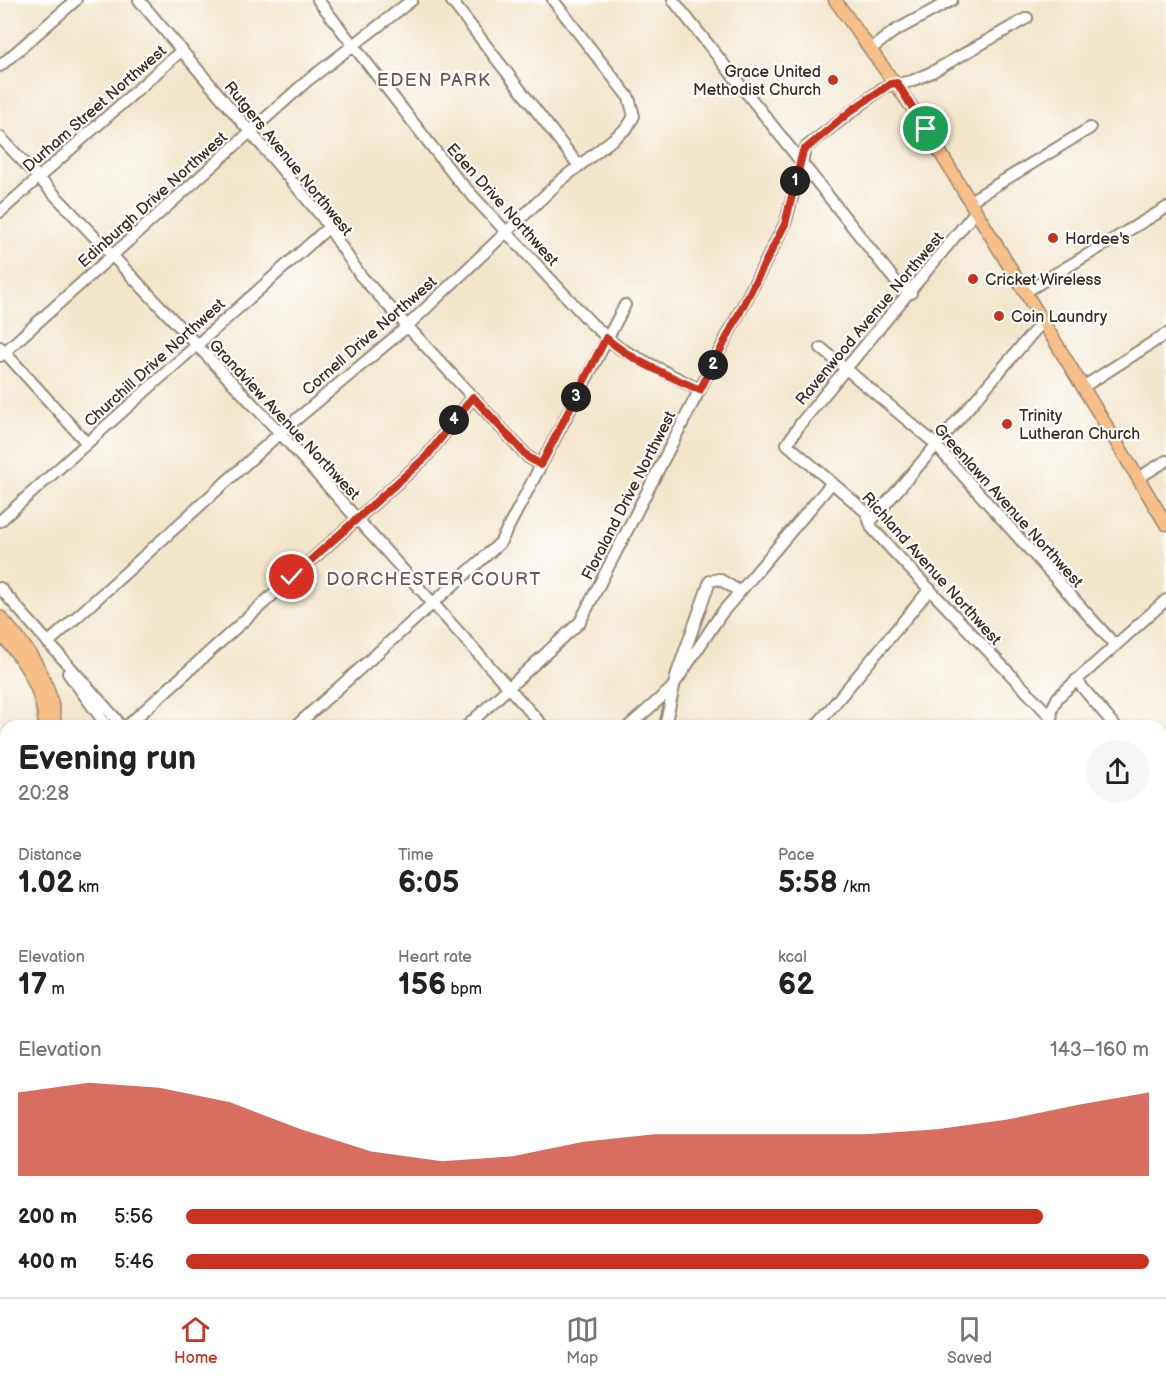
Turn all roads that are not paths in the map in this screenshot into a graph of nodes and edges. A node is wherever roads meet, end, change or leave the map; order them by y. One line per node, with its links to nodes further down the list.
1 (76, 0): 14 (street)
2 (139, 0): 13 (street, Rutgers Avenue Northwest)
3 (318, 0): 11 (street, Eden Drive Northwest)
4 (412, 0): 11 (street, Edinburgh Drive Northwest)
5 (451, 0): 20 (street)
6 (553, 0): 20 (street, Cornell Drive Northwest)
7 (673, 0): 19 (street)
8 (835, 0): 12 (main road)
9 (952, 0): 12 (street)
10 (1027, 18): 15 (street, Floraland Drive Northwest)
11 (352, 45): 17 (street, Edinburgh Drive Northwest); 26 (street, Eden Drive Northwest)
12 (871, 49): 15 (main road)
13 (182, 50): 17 (street, Rutgers Avenue Northwest); 21 (street, Durham Street Northwest)
14 (0, 66)
15 (897, 83): 19 (street, Floraland Drive Northwest); 22 (main road)
16 (1090, 128): 22 (street)
17 (250, 132): 25 (street, Rutgers Avenue Northwest); 27 (street, Edinburgh Drive Northwest)
18 (0, 137): 21 (street, Grandview Avenue Northwest)
19 (800, 162): 29 (street); 40 (street, Floraland Drive Northwest)
20 (579, 166): 26 (street, Cornell Drive Northwest)
21 (37, 178): 24 (street, Durham Street Northwest); 27 (street, Grandview Avenue Northwest)
22 (973, 206): 28 (main road); 29 (street, Ravenwood Avenue Northwest)
23 (1166, 208): 28 (street)
24 (0, 212)
25 (329, 227): 32 (street, Rutgers Avenue Northwest); 35 (street, Churchill Drive Northwest)
26 (506, 232): 32 (street, Cornell Drive Northwest); 34 (street, Eden Drive Northwest)
27 (112, 255): 35 (street, Grandview Avenue Northwest); 37 (street, Edinburgh Drive Northwest)
28 (1025, 292): 31 (main road)
29 (911, 293): 38 (street, Ravenwood Avenue Northwest)
30 (625, 304): 34 (street)
31 (1043, 321): 39 (main road); 45 (street)
32 (406, 326): 41 (street, Rutgers Avenue Northwest); 42 (street, Cornell Drive Northwest)
33 (1166, 334): 39 (street)
34 (606, 338): 40 (street, Eden Drive Northwest); 47 (street)
35 (195, 345): 42 (street, Grandview Avenue Northwest); 43 (street, Churchill Drive Northwest)
36 (821, 348): 38 (street, Greenlawn Avenue Northwest)
37 (2, 351): 43 (street)
38 (846, 369): 44 (street, Ravenwood Avenue Northwest); 45 (street, Greenlawn Avenue Northwest)
39 (1083, 387): 48 (main road)
40 (700, 390): 65 (street, Floraland Drive Northwest)
41 (473, 397): 47 (street, Rutgers Avenue Northwest); 50 (street)
42 (280, 433): 50 (street, Grandview Avenue Northwest); 61 (street, Cornell Drive Northwest)
43 (86, 442): 51 (street, Churchill Drive Northwest)
44 (787, 444): 49 (street, Richland Avenue Northwest)
45 (937, 446): 52 (street); 62 (street, Greenlawn Avenue Northwest)
46 (1166, 461): 48 (street)
47 (541, 465): 58 (street)
48 (1138, 478): 53 (main road)
49 (831, 484): 52 (street, Richland Avenue Northwest); 56 (street)
50 (357, 519): 58 (street, Grandview Avenue Northwest); 70 (street)
51 (0, 521)
52 (871, 521): 55 (street, Richland Avenue Northwest)
53 (1166, 524)
54 (0, 588): 61 (street)
55 (930, 590): 76 (street); 77 (street, Richland Avenue Northwest)
56 (739, 591): 64 (street); 64 (street)
57 (1166, 600): 62 (street)
58 (433, 604): 65 (street, Grandview Avenue Northwest); 71 (street)
59 (0, 617): 67 (main road)
60 (0, 633): 66 (main road)
61 (48, 642): 68 (street); 69 (street)
62 (1115, 645): 63 (street)
63 (1076, 680): 78 (street); 79 (street)
64 (674, 685): 74 (street); 75 (street)
65 (509, 688): 72 (street, Floraland Drive Northwest); 73 (street, Grandview Avenue Northwest)
66 (44, 720)
67 (54, 720)
68 (102, 720)
69 (116, 720)
70 (134, 720)
71 (303, 720)
72 (474, 720)
73 (538, 720)
74 (636, 720)
75 (666, 720)
76 (821, 720)
77 (1049, 720)
78 (1051, 720)
79 (1110, 720)

